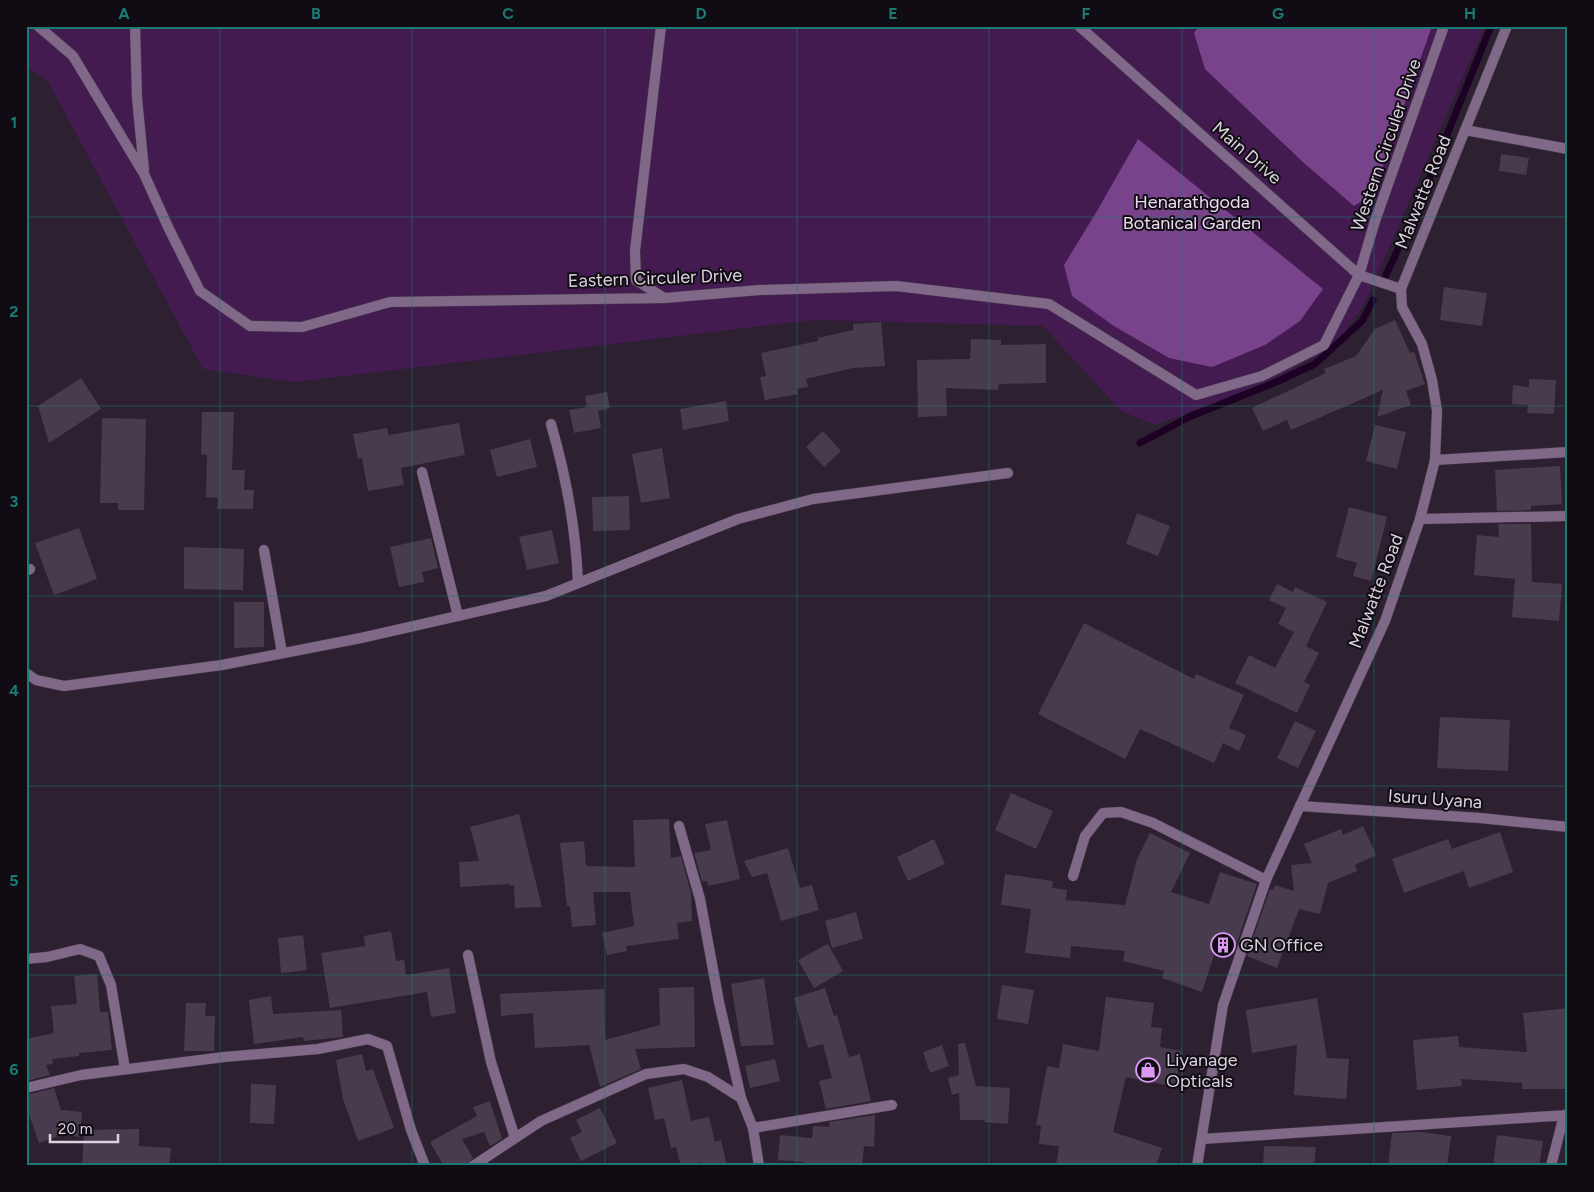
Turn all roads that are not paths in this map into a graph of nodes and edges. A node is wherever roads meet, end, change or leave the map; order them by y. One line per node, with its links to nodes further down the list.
1 (38, 26): 9 (street, Eastern Circuler Drive)
2 (135, 26): 9 (street)
3 (661, 26): 12 (street)
4 (1079, 26): 10 (street, Main Drive)
5 (1444, 26): 10 (street, Western Circuler Drive)
6 (1507, 26): 7 (street, Malwatte Road)
7 (1465, 130): 8 (street); 11 (street, Malwatte Road)
8 (1568, 149)
9 (144, 174): 12 (street, Eastern Circuler Drive)
10 (1360, 275): 11 (street, Main Drive); 12 (street, Eastern Circuler Drive)
11 (1401, 289): 15 (street, Malwatte Road)
12 (665, 298)
13 (551, 424): 21 (street)
14 (1568, 452): 15 (street)
15 (1435, 460): 19 (street, Malwatte Road)
16 (422, 472): 22 (street)
17 (1008, 473): 21 (street)
18 (1568, 516): 19 (street)
19 (1420, 519): 25 (street, Malwatte Road)
20 (264, 550): 23 (street)
21 (578, 583): 22 (street)
22 (458, 616): 23 (street)
23 (282, 653): 24 (street)
24 (26, 673)
25 (1300, 806): 27 (street, Isuru Uyana); 29 (street, Malwatte Road)
26 (679, 826): 34 (street)
27 (1568, 827)
28 (1073, 876): 29 (street)
29 (1266, 880): 39 (street, Malwatte Road)
30 (468, 955): 38 (street)
31 (26, 959): 32 (street)
32 (125, 1069): 33 (street); 40 (street)
33 (26, 1088)
34 (741, 1098): 37 (street); 38 (street)
35 (892, 1105): 37 (street)
36 (1566, 1115): 39 (street); 44 (street)
37 (753, 1128): 42 (street)
38 (515, 1138): 41 (street)
39 (1202, 1139): 43 (street, Malwatte Road)
40 (425, 1166)
41 (473, 1166)
42 (759, 1166)
43 (1197, 1166)
44 (1551, 1166)

